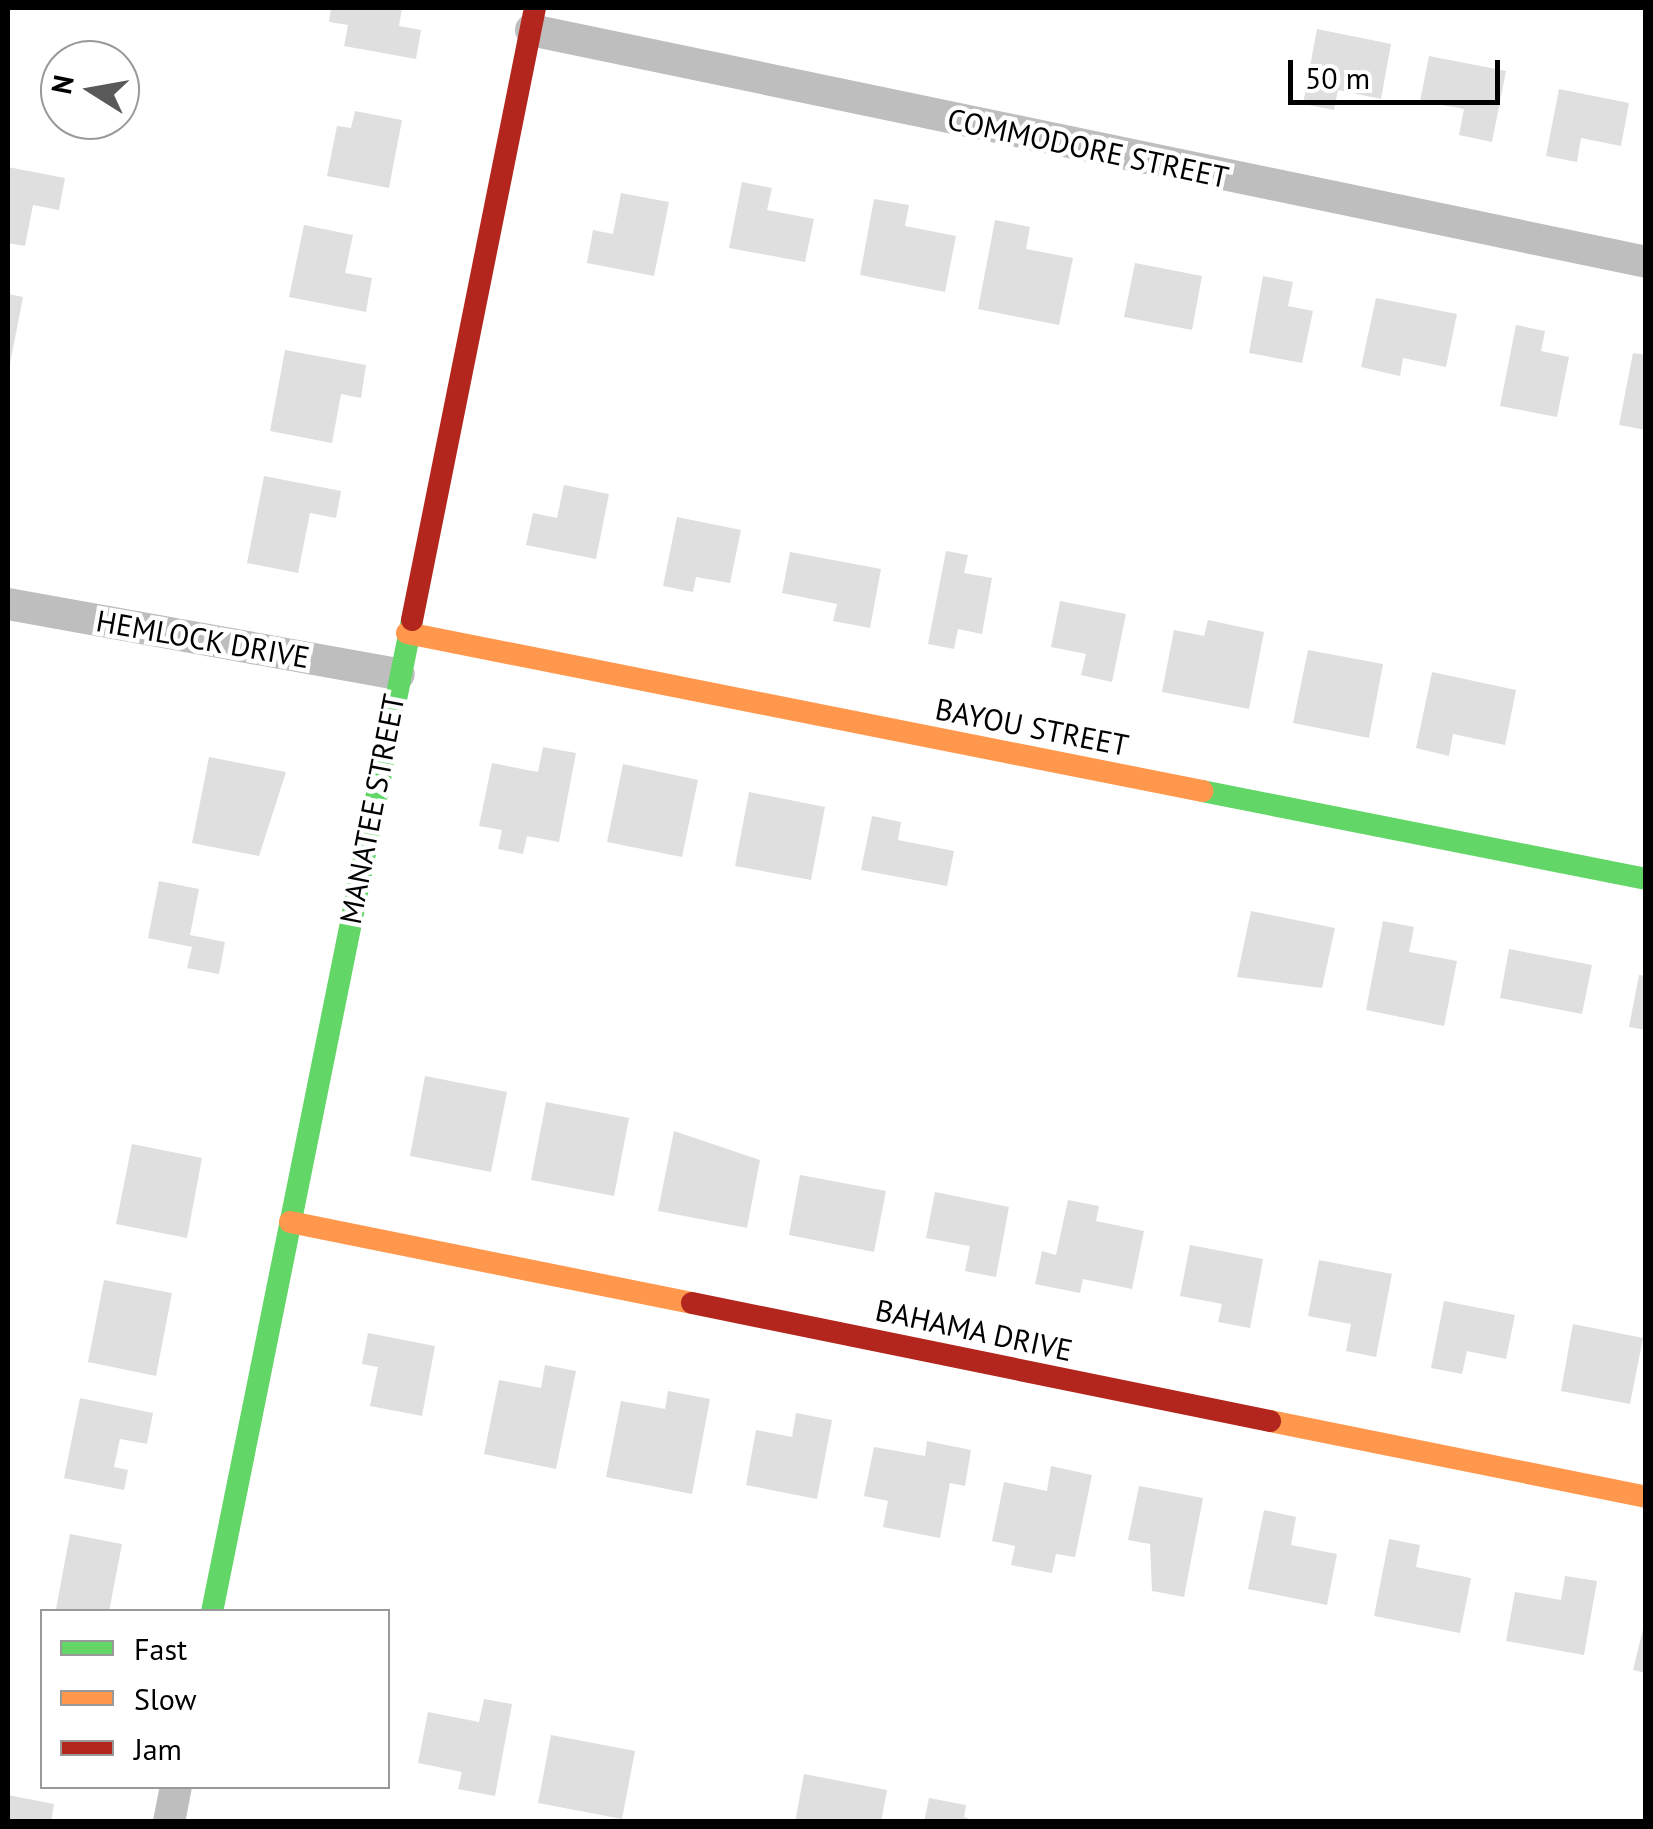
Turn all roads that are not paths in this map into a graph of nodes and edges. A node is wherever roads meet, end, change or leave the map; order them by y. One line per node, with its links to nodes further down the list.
1 (533, 19): 2 (street, COMMODORE STREET); 4 (street, MANATEE STREET)
2 (1646, 262)
3 (8, 604): 5 (street, HEMLOCK DRIVE)
4 (407, 633): 5 (street, MANATEE STREET); 6 (street, BAYOU STREET)
5 (399, 674): 7 (street, MANATEE STREET)
6 (1646, 879)
7 (290, 1222): 8 (street, BAHAMA DRIVE); 9 (street, MANATEE STREET)
8 (1646, 1497)
9 (213, 1609)

